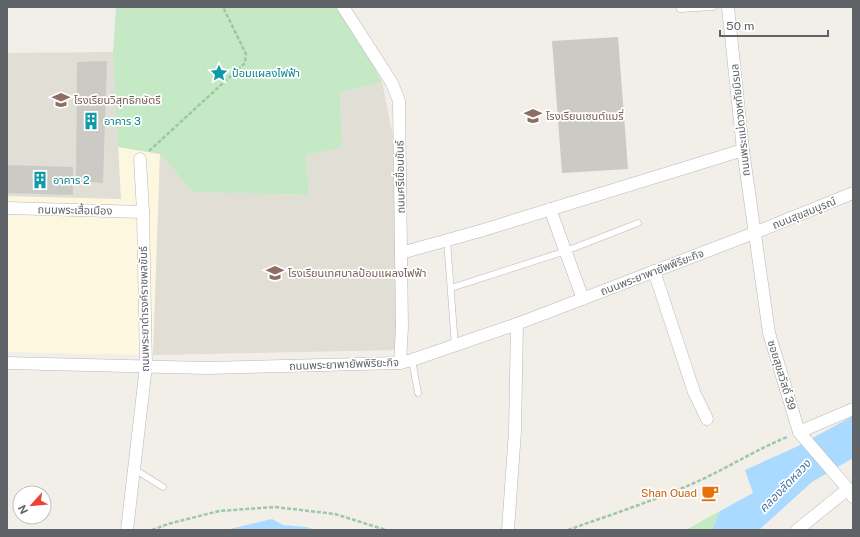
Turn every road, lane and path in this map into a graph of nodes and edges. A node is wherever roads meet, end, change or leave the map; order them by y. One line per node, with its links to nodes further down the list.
1 (223, 7): 7 (path)
2 (344, 7): 16 (street, ถนนศรีเขื่อนขันธ์)
3 (713, 7): 5 (lane)
4 (728, 7): 6 (street, ถนนพระแม่ดวงหทัยนิรมล)
5 (680, 9)
6 (743, 150): 10 (street); 13 (street, ถนนพระแม่ดวงหทัยนิรมล)
7 (140, 159): 11 (street, ถนนพระยาดำรงค์ราชพลขันธ์)
8 (853, 193): 13 (street, ถนนสุขสมบูรณ์)
9 (7, 208): 11 (street, ถนนพระเสื้อเมือง)
10 (550, 209): 14 (street); 15 (street)
11 (143, 212): 24 (street, ถนนพระยาดำรงค์ราชพลขันธ์)
12 (638, 223): 15 (lane)
13 (754, 233): 17 (street, ถนนพระยาพายัพพิริยะกิจ); 28 (street, ซอยสุขสวัสดิ์ 39)
14 (447, 240): 16 (street); 18 (lane)
15 (566, 251): 18 (lane); 19 (street)
16 (401, 253): 22 (street, ถนนศรีเขื่อนขันธ์)
17 (654, 271): 19 (street, ถนนพระยาพายัพพิริยะกิจ); 27 (street)
18 (451, 288): 21 (lane)
19 (583, 299): 20 (street, ถนนพระยาพายัพพิริยะกิจ)
20 (517, 324): 21 (street, ถนนพระยาพายัพพิริยะกิจ); 35 (street)
21 (455, 346): 22 (street, ถนนพระยาพายัพพิริยะกิจ)
22 (406, 362): 24 (street, ถนนพระยาพายัพพิริยะกิจ); 25 (lane)
23 (7, 363): 24 (street, ถนนพระยาพายัพพิริยะกิจ)
24 (146, 366): 29 (street, ถนนพระยาดำรงค์ราชพลขันธ์)
25 (418, 392)
26 (853, 409): 28 (street)
27 (707, 419)
28 (801, 435): 31 (street, ซอยสุขสวัสดิ์ 39); 36 (path)
29 (134, 469): 30 (lane); 32 (street, ถนนพระยาดำรงค์ราชพลขันธ์)
30 (163, 487)
31 (850, 493): 37 (street)
32 (127, 530)
33 (152, 530): 34 (path)
34 (386, 530)
35 (508, 530)
36 (568, 530)
37 (797, 530)

